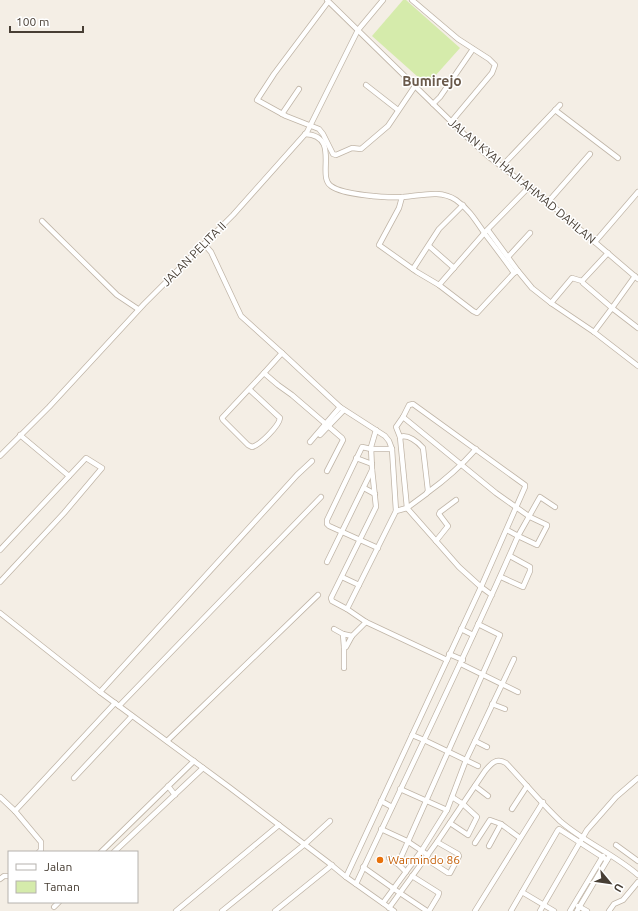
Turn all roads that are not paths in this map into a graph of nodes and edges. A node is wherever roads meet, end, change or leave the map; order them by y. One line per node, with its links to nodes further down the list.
1 (383, 0): 4 (street, JALAN PELITA II)
2 (412, 0): 5 (street)
3 (328, 1): 4 (street, JALAN KYAI HAJI AHMAD DAHLAN); 13 (street)
4 (358, 30): 7 (street, JALAN KYAI HAJI AHMAD DAHLAN); 15 (street, JALAN PELITA II)
5 (473, 48): 9 (street); 14 (street)
6 (366, 85): 11 (street)
7 (415, 86): 9 (street, JALAN KYAI HAJI AHMAD DAHLAN); 11 (street)
8 (299, 89): 13 (street)
9 (433, 104): 14 (street, JALAN KYAI HAJI AHMAD DAHLAN)
10 (560, 105): 12 (street)
11 (398, 110): 17 (street)
12 (555, 110): 19 (street); 20 (street)
13 (282, 114): 15 (street)
14 (451, 122): 20 (street, JALAN KYAI HAJI AHMAD DAHLAN)
15 (308, 130): 16 (street); 17 (street); 29 (street, JALAN PELITA II)
16 (327, 154): 17 (street); 23 (street)
17 (333, 154)
18 (590, 154): 24 (street)
19 (618, 158)
20 (502, 166): 21 (street, JALAN KYAI HAJI AHMAD DAHLAN)
21 (526, 190): 24 (street, JALAN KYAI HAJI AHMAD DAHLAN); 27 (street)
22 (638, 192): 30 (street)
23 (402, 197): 25 (street); 35 (street)
24 (548, 202): 30 (street, JALAN KYAI HAJI AHMAD DAHLAN)
25 (463, 205): 27 (street); 31 (street)
26 (42, 221): 42 (street)
27 (486, 231): 33 (street); 34 (street); 36 (street)
28 (530, 233): 33 (street)
29 (206, 242): 42 (street, JALAN PELITA II); 45 (street)
30 (595, 242): 32 (street, JALAN KYAI HAJI AHMAD DAHLAN)
31 (429, 246): 34 (street); 35 (street)
32 (606, 255): 37 (street, JALAN KYAI HAJI AHMAD DAHLAN); 38 (street)
33 (508, 257): 36 (street)
34 (454, 268): 39 (street)
35 (413, 269): 39 (street)
36 (516, 272): 39 (street); 40 (street)
37 (635, 279): 41 (street)
38 (582, 281): 40 (street); 41 (street)
39 (439, 285)
40 (550, 303): 44 (street)
41 (612, 308): 43 (street); 44 (street)
42 (138, 309): 53 (street, JALAN PELITA II)
43 (638, 328)
44 (594, 332): 46 (street)
45 (282, 353): 47 (street); 49 (street)
46 (637, 363)
47 (264, 373): 48 (street); 51 (street)
48 (248, 389): 48 (street)
49 (342, 409): 51 (street); 52 (street)
50 (403, 416): 54 (street); 58 (street); 62 (street)
51 (328, 425): 55 (street); 64 (street)
52 (376, 430): 56 (street); 57 (street)
53 (20, 435): 59 (street, JALAN PELITA II); 65 (street)
54 (400, 437): 67 (street); 73 (street)
55 (310, 444)
56 (372, 449): 57 (street); 60 (street); 63 (street)
57 (392, 449): 73 (street)
58 (476, 449): 62 (street); 72 (street)
59 (0, 456)
60 (356, 458): 63 (street); 76 (street)
61 (312, 461): 108 (street)
62 (463, 464): 67 (street); 72 (street)
63 (372, 467): 66 (street); 68 (street)
64 (327, 471)
65 (69, 476): 81 (street); 86 (street)
66 (364, 488): 68 (street); 76 (street)
67 (427, 493): 73 (street)
68 (375, 494): 78 (street)
69 (321, 497): 111 (street)
70 (456, 500): 79 (street)
71 (555, 507): 74 (street)
72 (517, 508): 74 (street); 75 (street)
73 (402, 510): 79 (street); 80 (street)
74 (530, 517): 77 (street); 77 (street)
75 (507, 530): 77 (street); 88 (street)
76 (342, 532): 78 (street); 83 (street)
77 (518, 536): 82 (street)
78 (360, 539): 80 (street); 84 (street)
79 (436, 541): 88 (street)
80 (378, 548): 87 (street)
81 (0, 550)
82 (510, 556): 85 (street); 85 (street)
83 (327, 562)
84 (342, 577): 87 (street); 91 (street)
85 (501, 577): 90 (street)
86 (0, 582)
87 (359, 585): 91 (street)
88 (481, 587): 90 (street); 96 (street)
89 (318, 595): 116 (street)
90 (492, 595): 94 (street)
91 (347, 609): 93 (street)
92 (0, 613): 108 (street)
93 (366, 622): 99 (street); 103 (street)
94 (478, 624): 98 (street); 106 (street)
95 (334, 629): 97 (street)
96 (460, 629): 98 (street); 101 (street)
97 (343, 634): 99 (street); 100 (street)
98 (473, 635): 104 (street)
99 (352, 636): 100 (street)
100 (344, 647): 105 (street)
101 (449, 654): 103 (street); 104 (street)
102 (514, 659): 107 (street)
103 (447, 660): 114 (street)
104 (462, 662): 106 (street); 115 (street)
105 (344, 668)
106 (482, 674): 107 (street); 119 (street)
107 (502, 684): 109 (street); 110 (street)
108 (100, 692): 111 (street)
109 (518, 692)
110 (492, 704): 112 (street); 117 (street)
111 (117, 705): 113 (street); 140 (street)
112 (505, 710)
113 (132, 716): 116 (street); 124 (street)
114 (412, 735): 115 (street); 135 (street)
115 (424, 740): 119 (street); 129 (street)
116 (167, 741): 121 (street)
117 (474, 741): 118 (street); 120 (street)
118 (487, 747)
119 (447, 751): 120 (street); 134 (street)
120 (466, 760): 122 (street); 133 (street)
121 (194, 761): 123 (street); 126 (street)
122 (478, 766)
123 (203, 768): 130 (street); 145 (street)
124 (74, 778)
125 (638, 778): 148 (street)
126 (168, 786): 130 (street); 156 (street)
127 (475, 786): 128 (street); 131 (street); 137 (street)
128 (527, 786): 136 (street); 139 (street)
129 (400, 789): 134 (street); 138 (street)
130 (175, 795): 157 (street)
131 (488, 796)
132 (0, 797): 140 (street)
133 (452, 797): 137 (street); 141 (street)
134 (426, 800): 141 (street); 149 (street)
135 (381, 801): 138 (street); 171 (street)
136 (543, 802): 147 (street); 148 (street)
137 (461, 803): 143 (street); 143 (street)
138 (392, 806): 146 (street)
139 (512, 809)
140 (15, 810): 155 (street)
141 (447, 810): 159 (street)
142 (330, 821): 152 (street)
143 (450, 823): 150 (street)
144 (501, 824): 147 (street); 151 (street); 154 (street)
145 (279, 825): 152 (street); 185 (street)
146 (381, 829): 149 (street); 167 (street)
147 (520, 838): 190 (street)
148 (581, 838): 158 (street); 161 (street); 176 (street); 180 (street)
149 (408, 841): 159 (street); 165 (street)
150 (437, 842): 159 (street); 159 (street)
151 (475, 843)
152 (305, 844): 166 (street); 186 (street)
153 (616, 845): 164 (street)
154 (489, 846)
155 (40, 851)
156 (102, 851)
157 (115, 851)
158 (606, 852): 160 (street); 161 (street)
159 (425, 854): 168 (street); 170 (street)
160 (611, 854): 163 (street); 169 (street)
161 (602, 857): 163 (street); 181 (street)
162 (389, 858): 165 (street)
163 (607, 860): 184 (street)
164 (638, 861)
165 (398, 864): 168 (street)
166 (332, 865): 171 (street); 187 (street)
167 (363, 867): 173 (street); 175 (street)
168 (406, 872): 175 (street)
169 (638, 875)
170 (412, 876): 177 (street); 189 (street)
171 (346, 877): 173 (street)
172 (638, 882): 174 (street)
173 (356, 884): 179 (street)
174 (636, 888): 196 (street)
175 (394, 889): 177 (street); 179 (street)
176 (522, 892): 180 (street); 191 (street)
177 (399, 893): 183 (street); 189 (street)
178 (58, 903): 182 (street)
179 (383, 903): 183 (street)
180 (544, 904): 192 (street); 193 (street)
181 (574, 904): 184 (street); 194 (street)
182 (54, 907)
183 (389, 908): 188 (street)
184 (578, 909): 195 (street)
185 (176, 911)
186 (222, 911)
187 (275, 911)
188 (394, 911)
189 (428, 911)
190 (475, 911)
191 (510, 911)
192 (540, 911)
193 (554, 911)
194 (570, 911)
195 (587, 911)
196 (609, 911)

